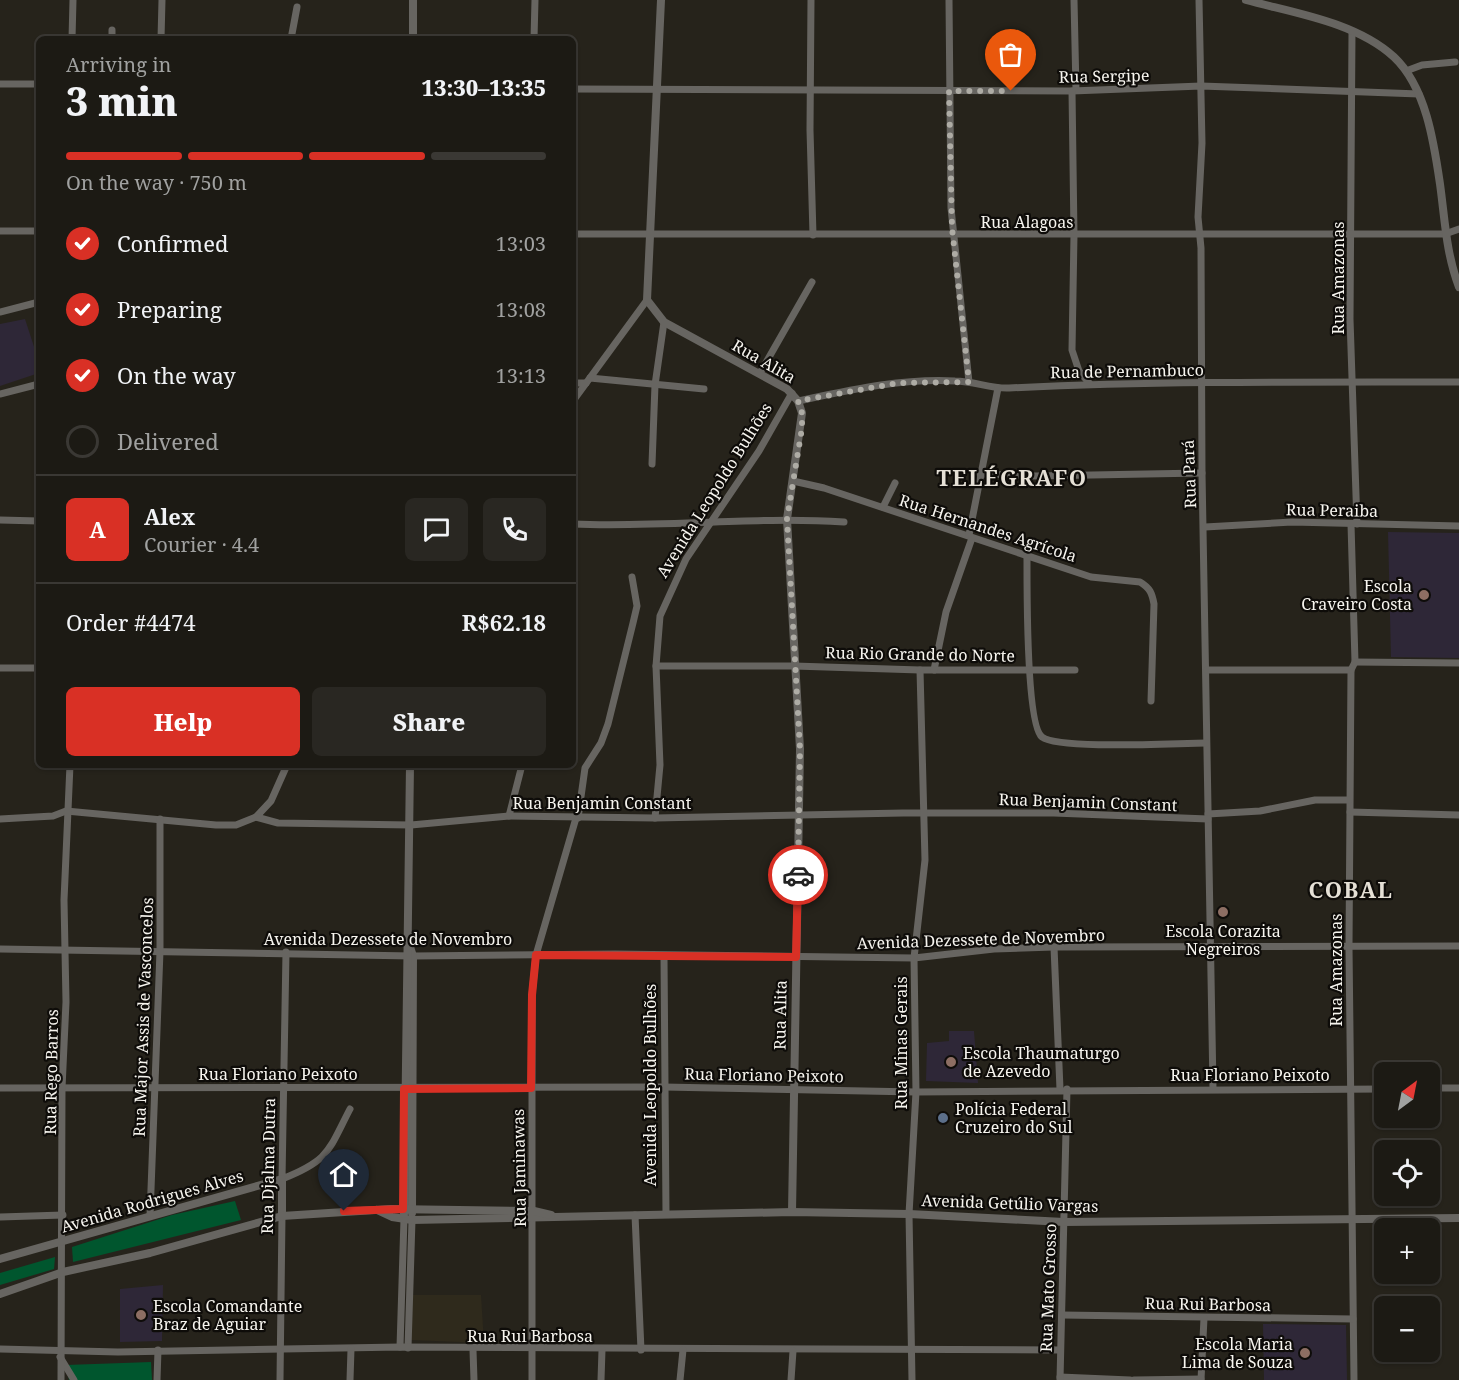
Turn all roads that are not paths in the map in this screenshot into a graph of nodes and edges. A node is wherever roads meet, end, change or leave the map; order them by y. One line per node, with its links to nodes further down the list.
1 (73, 0): 14 (street)
2 (162, 0): 16 (street)
3 (413, 0): 18 (street)
4 (535, 0): 19 (street)
5 (661, 0): 26 (street)
6 (812, 0): 27 (street)
7 (949, 0): 29 (street)
8 (1074, 0): 28 (street)
9 (1199, 0): 24 (street, Rua Pará)
10 (1246, 0): 13 (street)
11 (297, 7): 17 (street)
12 (112, 30): 15 (street)
13 (1352, 32): 21 (street); 30 (street, Rua Amazonas)
14 (72, 36)
15 (112, 36)
16 (161, 36)
17 (292, 36)
18 (413, 36)
19 (534, 36)
20 (1455, 62): 21 (street)
21 (1406, 71): 31 (street)
22 (0, 84): 23 (street)
23 (36, 84)
24 (1201, 87): 28 (street, Rua Sergipe); 30 (street, Rua Sergipe); 37 (street, Rua Pará)
25 (576, 89): 26 (street, Rua Sergipe)
26 (657, 89): 27 (street, Rua Sergipe); 36 (street)
27 (811, 90): 29 (street, Rua Sergipe); 40 (street)
28 (1074, 90): 29 (street, Rua Sergipe); 41 (street)
29 (949, 91): 42 (street)
30 (1351, 92): 31 (street, Rua Sergipe); 38 (street, Rua Amazonas)
31 (1419, 94): 39 (street)
32 (1459, 229): 39 (street, Rua Alagoas)
33 (0, 231): 34 (street)
34 (36, 231)
35 (576, 234): 36 (street, Rua Alagoas)
36 (651, 234): 40 (street, Rua Alagoas); 45 (street)
37 (1200, 234): 38 (street, Rua Alagoas); 41 (street, Rua Alagoas); 53 (street, Rua Pará)
38 (1352, 234): 39 (street, Rua Alagoas); 54 (street, Rua Amazonas)
39 (1444, 234): 44 (street)
40 (813, 235): 42 (street, Rua Alagoas)
41 (1074, 235): 42 (street, Rua Alagoas); 56 (street)
42 (953, 236): 52 (street)
43 (812, 282): 49 (street)
44 (1459, 287)
45 (647, 300): 48 (street); 50 (street)
46 (36, 303): 47 (street)
47 (0, 312)
48 (664, 322): 49 (street, Rua Alita); 58 (street)
49 (760, 373): 61 (street, Rua Alita)
50 (588, 381): 51 (street); 58 (street); 63 (street)
51 (576, 382)
52 (969, 382): 59 (street, Rua de Pernambuco); 64 (street, Rua de Pernambuco)
53 (1201, 382): 54 (street, Rua de Pernambuco); 56 (street, Rua de Pernambuco); 66 (street, Rua Pará)
54 (1353, 382): 55 (street, Rua de Pernambuco); 77 (street, Rua Amazonas)
55 (1459, 382)
56 (1090, 384): 59 (street, Rua de Pernambuco)
57 (36, 385): 62 (street)
58 (655, 385): 60 (street); 65 (street)
59 (998, 388): 67 (street)
60 (704, 389)
61 (792, 393): 64 (street, Rua Alita); 74 (street, Avenida Leopoldo Bulhões)
62 (0, 394)
63 (576, 397)
64 (798, 401): 68 (street, Rua Alita)
65 (652, 464)
66 (1202, 473): 67 (street); 78 (street, Rua Pará)
67 (980, 474): 80 (street)
68 (793, 481): 70 (street, Rua Hernandes Agrícola); 71 (street, Rua Alita)
69 (895, 483): 70 (street)
70 (884, 507): 80 (street, Rua Hernandes Agrícola)
71 (787, 519): 74 (street); 75 (street); 86 (street, Rua Alita)
72 (0, 520): 73 (street)
73 (36, 521)
74 (711, 522): 76 (street); 85 (street, Avenida Leopoldo Bulhões)
75 (844, 522)
76 (576, 524)
77 (1354, 524): 78 (street, Rua Peraiba); 79 (street, Rua Peraiba); 83 (street, Rua Amazonas)
78 (1205, 526): 93 (street, Rua Pará)
79 (1459, 526)
80 (970, 536): 81 (street, Rua Hernandes Agrícola); 91 (street)
81 (1027, 555): 89 (street); 95 (street, Rua Hernandes Agrícola)
82 (632, 577): 110 (street, Rua Jaminawas)
83 (1355, 662): 84 (street); 94 (street, Rua Amazonas)
84 (1459, 663)
85 (656, 666): 86 (street, Rua Rio Grande do Norte); 111 (street, Avenida Leopoldo Bulhões)
86 (794, 666): 90 (street, Rua Rio Grande do Norte); 107 (street, Rua Alita)
87 (0, 668): 88 (street)
88 (36, 668)
89 (1030, 669): 91 (street, Rua Rio Grande do Norte); 92 (street, Rua Rio Grande do Norte); 96 (street)
90 (920, 670): 91 (street, Rua Rio Grande do Norte); 104 (street, Rua Minas Gerais)
91 (934, 670)
92 (1075, 670)
93 (1207, 670): 94 (street); 96 (street, Rua Pará)
94 (1351, 670): 101 (street, Rua Amazonas)
95 (1151, 701)
96 (1206, 743): 109 (street, Rua Pará)
97 (70, 768): 102 (street, Rua Rego Barros)
98 (286, 768): 108 (street)
99 (410, 768): 114 (street)
100 (521, 768): 106 (street)
101 (1349, 800): 103 (street, Rua Amazonas); 109 (street, Rua Benjamin Constant)
102 (66, 811): 112 (street, Rua Benjamin Constant); 113 (street, Rua Benjamin Constant); 120 (street, Rua Rego Barros)
103 (1350, 812): 105 (street); 117 (street, Rua Amazonas)
104 (923, 813): 107 (street, Rua Benjamin Constant); 109 (street, Rua Benjamin Constant); 127 (street, Rua Minas Gerais)
105 (1459, 815)
106 (509, 816): 110 (street, Rua Benjamin Constant); 114 (street, Rua Benjamin Constant)
107 (800, 816): 111 (street, Rua Benjamin Constant); 126 (street, Rua Alita)
108 (256, 817): 113 (street, Rua Benjamin Constant); 114 (street, Rua Benjamin Constant)
109 (1208, 817): 118 (street, Rua Pará)
110 (577, 818): 111 (street, Rua Benjamin Constant); 124 (street, Rua Jaminawas)
111 (656, 818)
112 (0, 819)
113 (160, 819): 121 (street, Rua Major Assis de Vasconcelos)
114 (411, 825): 123 (street)
115 (1459, 946): 117 (street, Avenida Dezessete de Novembro)
116 (1054, 947): 118 (street, Avenida Dezessete de Novembro); 127 (street, Avenida Dezessete de Novembro); 139 (street, Rua Mato Grosso)
117 (1348, 947): 118 (street, Avenida Dezessete de Novembro); 140 (street, Rua Amazonas)
118 (1210, 948): 135 (street, Rua Pará)
119 (0, 949): 120 (street, Avenida Dezessete de Novembro)
120 (64, 950): 121 (street, Avenida Dezessete de Novembro); 130 (street, Rua Rego Barros)
121 (160, 951): 122 (street, Avenida Dezessete de Novembro); 131 (street, Rua Major Assis de Vasconcelos)
122 (286, 952): 123 (street, Avenida Dezessete de Novembro); 138 (street, Rua Djalma Dutra)
123 (409, 955): 124 (street, Avenida Dezessete de Novembro); 132 (street)
124 (536, 955): 125 (street, Avenida Dezessete de Novembro); 133 (street, Rua Jaminawas)
125 (664, 956): 126 (street, Avenida Dezessete de Novembro); 128 (street, Avenida Leopoldo Bulhões)
126 (796, 957): 127 (street, Avenida Dezessete de Novembro); 134 (street, Rua Alita)
127 (914, 958): 142 (street, Rua Minas Gerais)
128 (664, 1087): 133 (street, Rua Floriano Peixoto); 134 (street, Rua Floriano Peixoto); 148 (street, Avenida Leopoldo Bulhões)
129 (0, 1088): 130 (street, Rua Floriano Peixoto)
130 (62, 1088): 131 (street, Rua Floriano Peixoto); 150 (street, Rua Rego Barros)
131 (156, 1088): 138 (street, Rua Floriano Peixoto); 154 (street, Rua Major Assis de Vasconcelos)
132 (407, 1088): 133 (street, Rua Floriano Peixoto); 138 (street, Rua Floriano Peixoto); 145 (street)
133 (531, 1088): 152 (street, Rua Jaminawas)
134 (793, 1088): 142 (street, Rua Floriano Peixoto); 147 (street, Rua Alita)
135 (1213, 1088): 139 (street, Rua Floriano Peixoto); 140 (street, Rua Floriano Peixoto)
136 (1440, 1088): 137 (street)
137 (1459, 1088)
138 (285, 1089): 144 (street, Rua Djalma Dutra)
139 (1064, 1089): 142 (street, Rua Floriano Peixoto); 160 (street, Rua Mato Grosso)
140 (1350, 1089): 141 (street, Rua Floriano Peixoto); 158 (street, Rua Amazonas)
141 (1374, 1089)
142 (916, 1092): 149 (street, Rua Minas Gerais)
143 (350, 1109): 144 (street, Avenida Rodrigues Alves)
144 (282, 1179): 154 (street, Avenida Rodrigues Alves); 155 (street, Rua Djalma Dutra)
145 (408, 1209): 146 (street, Avenida Getúlio Vargas); 151 (street, Avenida Getúlio Vargas); 159 (street)
146 (377, 1210): 155 (street, Avenida Getúlio Vargas); 159 (street, Avenida Getúlio Vargas)
147 (792, 1212): 148 (street, Avenida Getúlio Vargas); 149 (street, Avenida Getúlio Vargas)
148 (666, 1214): 153 (street, Avenida Getúlio Vargas)
149 (909, 1214): 160 (street, Avenida Getúlio Vargas); 172 (street, Rua Minas Gerais)
150 (63, 1215): 156 (street); 161 (street, Rua Rego Barros)
151 (472, 1215): 152 (street, Avenida Getúlio Vargas); 159 (street, Avenida Getúlio Vargas)
152 (533, 1215): 153 (street, Avenida Getúlio Vargas); 175 (street, Rua Jaminawas)
153 (634, 1215): 177 (street)
154 (150, 1216): 161 (street, Avenida Rodrigues Alves)
155 (282, 1216): 163 (street); 170 (street, Rua Djalma Dutra)
156 (0, 1217)
157 (1459, 1218): 158 (street, Avenida Getúlio Vargas)
158 (1350, 1219): 160 (street, Avenida Getúlio Vargas); 167 (street, Rua Amazonas)
159 (408, 1220): 168 (street)
160 (1064, 1222): 165 (street, Rua Mato Grosso)
161 (63, 1242): 162 (street, Avenida Rodrigues Alves); 163 (street, Rua Rego Barros)
162 (0, 1259)
163 (63, 1272): 164 (street); 181 (street, Rua Rego Barros)
164 (0, 1294)
165 (1062, 1315): 166 (street, Rua Rui Barbosa); 179 (street, Rua Mato Grosso)
166 (1204, 1318): 167 (street, Rua Rui Barbosa); 195 (street)
167 (1353, 1319): 196 (street, Rua Amazonas)
168 (404, 1348): 171 (street, Rua Rui Barbosa); 174 (street, Rua Rui Barbosa)
169 (0, 1349): 181 (street, Rua Rui Barbosa)
170 (281, 1349): 171 (street, Rua Rui Barbosa); 173 (street, Rua Rui Barbosa); 186 (street, Rua Djalma Dutra)
171 (351, 1349): 187 (street)
172 (913, 1349): 179 (street, Rua Rui Barbosa); 180 (street, Rua Rui Barbosa); 193 (street, Rua Minas Gerais)
173 (158, 1350): 181 (street, Rua Rui Barbosa); 185 (street)
174 (473, 1350): 175 (street, Rua Rui Barbosa); 188 (street)
175 (532, 1350): 176 (street, Rua Rui Barbosa); 189 (street, Rua Jaminawas)
176 (602, 1350): 177 (street, Rua Rui Barbosa); 190 (street)
177 (642, 1350): 178 (street, Rua Rui Barbosa)
178 (682, 1350): 180 (street, Rua Rui Barbosa); 191 (street)
179 (1059, 1350): 182 (street, Rua Mato Grosso)
180 (793, 1351): 192 (street)
181 (61, 1354): 183 (street, Rua Rego Barros); 184 (street)
182 (1060, 1378): 194 (street)
183 (61, 1380)
184 (74, 1380)
185 (157, 1380)
186 (280, 1380)
187 (350, 1380)
188 (474, 1380)
189 (532, 1380)
190 (601, 1380)
191 (680, 1380)
192 (790, 1380)
193 (912, 1380)
194 (1132, 1380): 195 (street)
195 (1201, 1380)
196 (1354, 1380)

